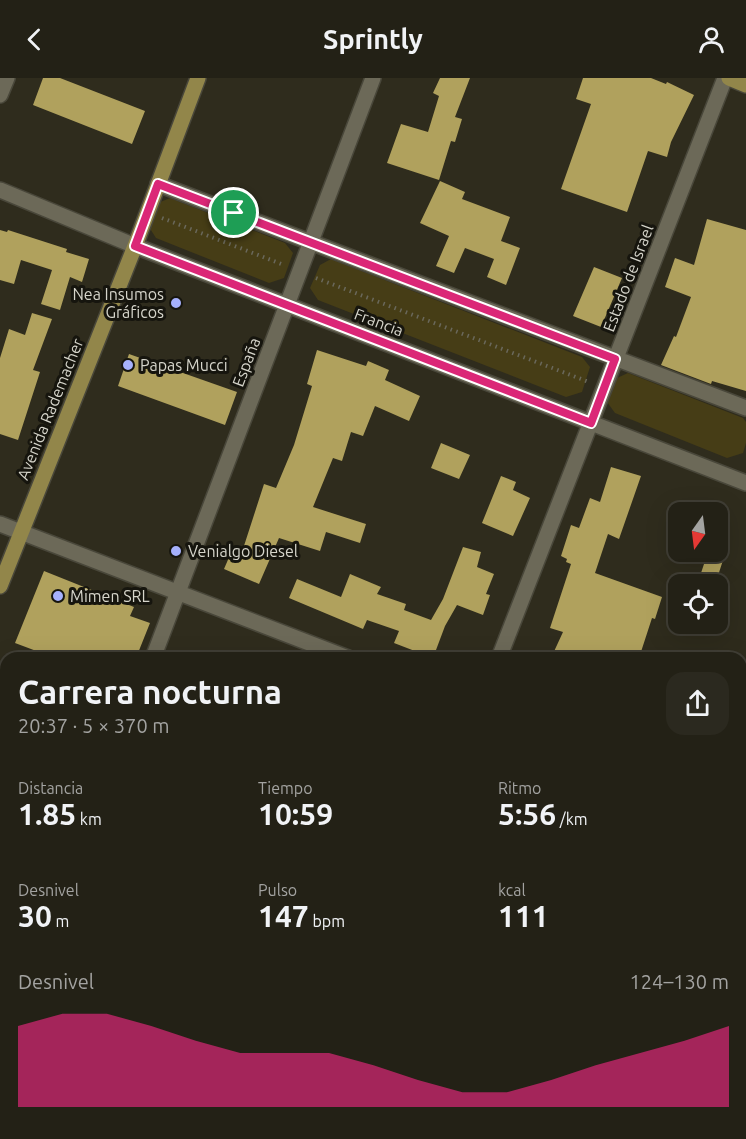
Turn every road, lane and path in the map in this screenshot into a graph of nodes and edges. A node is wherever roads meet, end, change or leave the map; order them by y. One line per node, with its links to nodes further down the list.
1 (7, 78): 6 (street)
2 (198, 78): 7 (main road, Avenida Rademacher)
3 (373, 78): 10 (street, España)
4 (727, 78): 5 (main road); 14 (street, Estado de Israel)
5 (746, 84)
6 (0, 95)
7 (158, 184): 9 (main road, Avenida Rademacher); 10 (street)
8 (0, 190): 11 (street, Francia)
9 (147, 212): 11 (main road, Avenida Rademacher); 12 (path)
10 (311, 243): 12 (street, España); 14 (street)
11 (135, 246): 13 (street, Francia); 20 (main road, Avenida Rademacher)
12 (300, 271): 13 (street, España); 15 (path)
13 (287, 305): 17 (street, Francia); 22 (street, España)
14 (615, 359): 15 (street, Estado de Israel); 16 (street)
15 (604, 388): 17 (street, Estado de Israel)
16 (746, 408)
17 (591, 423): 18 (street, Francia); 25 (street, Estado de Israel)
18 (746, 483)
19 (0, 524): 20 (street)
20 (21, 532): 21 (main road, Avenida Rademacher); 22 (street)
21 (0, 586)
22 (178, 593): 23 (street, España); 24 (street)
23 (155, 652)
24 (332, 652)
25 (501, 652)

